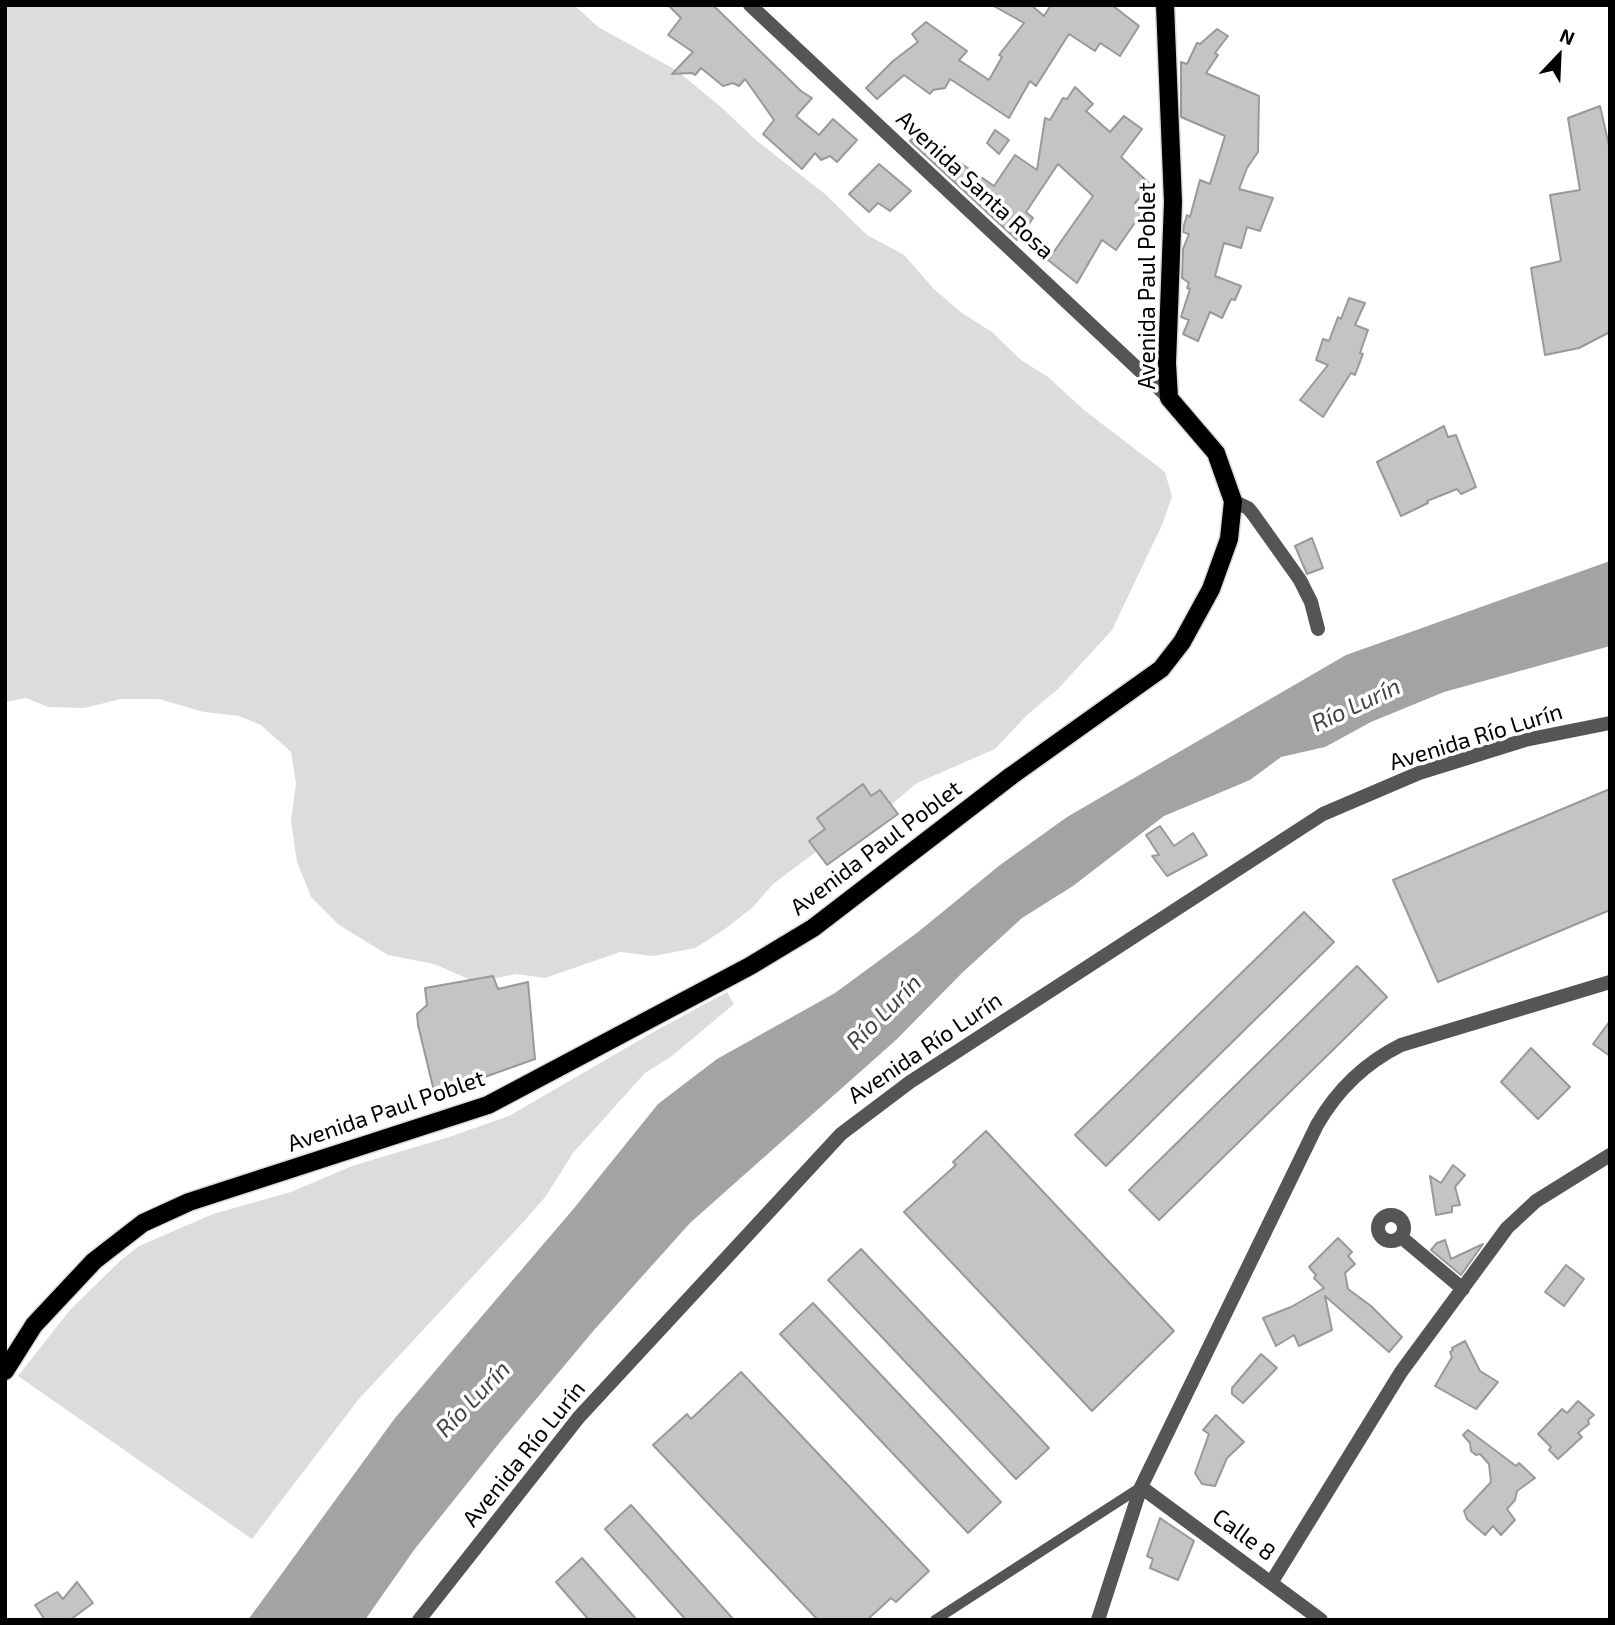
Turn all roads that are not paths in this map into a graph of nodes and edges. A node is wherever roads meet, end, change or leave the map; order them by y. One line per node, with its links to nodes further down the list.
1 (750, 5): 3 (street, Avenida Santa Rosa)
2 (1165, 5): 3 (main road, Avenida Paul Poblet)
3 (1169, 398): 4 (main road, Avenida Paul Poblet)
4 (1233, 501): 5 (street); 11 (main road, Avenida Paul Poblet)
5 (1318, 629)
6 (1610, 723): 14 (street, Avenida Río Lurín)
7 (1610, 982): 12 (street)
8 (1610, 1155): 10 (street)
9 (1401, 1237): 10 (street)
10 (1463, 1289): 13 (street)
11 (5, 1371)
12 (1141, 1488): 13 (street, Calle 8); 15 (lane); 16 (street)
13 (1271, 1583): 17 (street, Calle 8)
14 (419, 1620)
15 (935, 1620)
16 (1098, 1620)
17 (1321, 1620)

